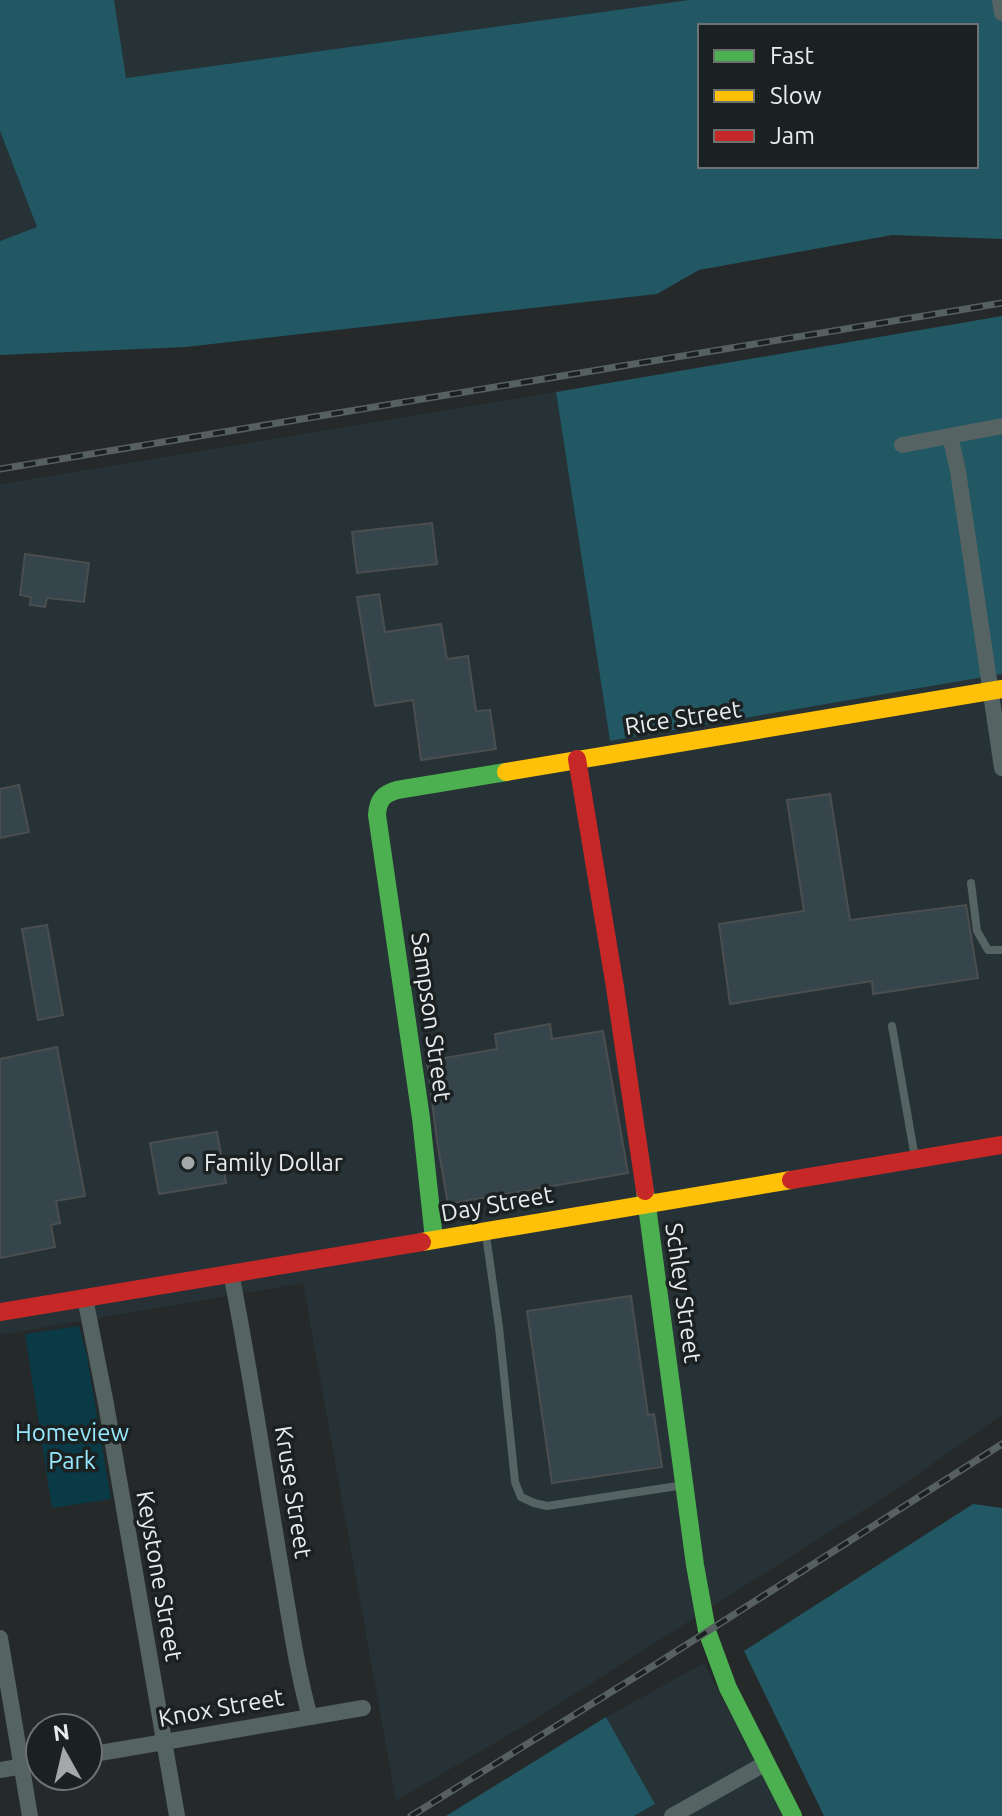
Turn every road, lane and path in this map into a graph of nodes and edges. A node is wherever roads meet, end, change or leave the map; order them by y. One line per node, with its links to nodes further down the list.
1 (1000, 0): 2 (street)
2 (1002, 13)
3 (1002, 426): 4 (street)
4 (950, 436): 5 (street); 6 (street)
5 (902, 445)
6 (996, 690): 7 (street, Rice Street); 8 (street)
7 (577, 759): 9 (street, Rice Street); 15 (street, Schley Street)
8 (1002, 768)
9 (377, 803): 17 (street, Sampson Street)
10 (971, 883): 11 (lane)
11 (1002, 950)
12 (892, 1026): 14 (lane)
13 (1002, 1145): 14 (street, Day Street)
14 (915, 1159): 15 (street, Day Street)
15 (647, 1204): 16 (street, Day Street); 21 (street, Schley Street)
16 (485, 1230): 17 (street, Day Street); 21 (lane)
17 (434, 1239): 18 (street, Day Street)
18 (231, 1273): 19 (street, Day Street); 24 (street, Kruse Street)
19 (85, 1298): 20 (street, Day Street); 25 (street, Keystone Street)
20 (0, 1312)
21 (684, 1485): 27 (street, Schley Street)
22 (0, 1638): 28 (street)
23 (363, 1708): 24 (street, Knox Street)
24 (310, 1717): 25 (street, Knox Street)
25 (164, 1742): 26 (street, Knox Street); 32 (street, Keystone Street)
26 (104, 1752)
27 (766, 1763): 33 (street); 34 (street, Schley Street)
28 (21, 1766): 29 (street); 30 (street); 31 (street)
29 (24, 1766)
30 (0, 1770)
31 (30, 1816)
32 (177, 1816)
33 (672, 1816)
34 (793, 1816)

